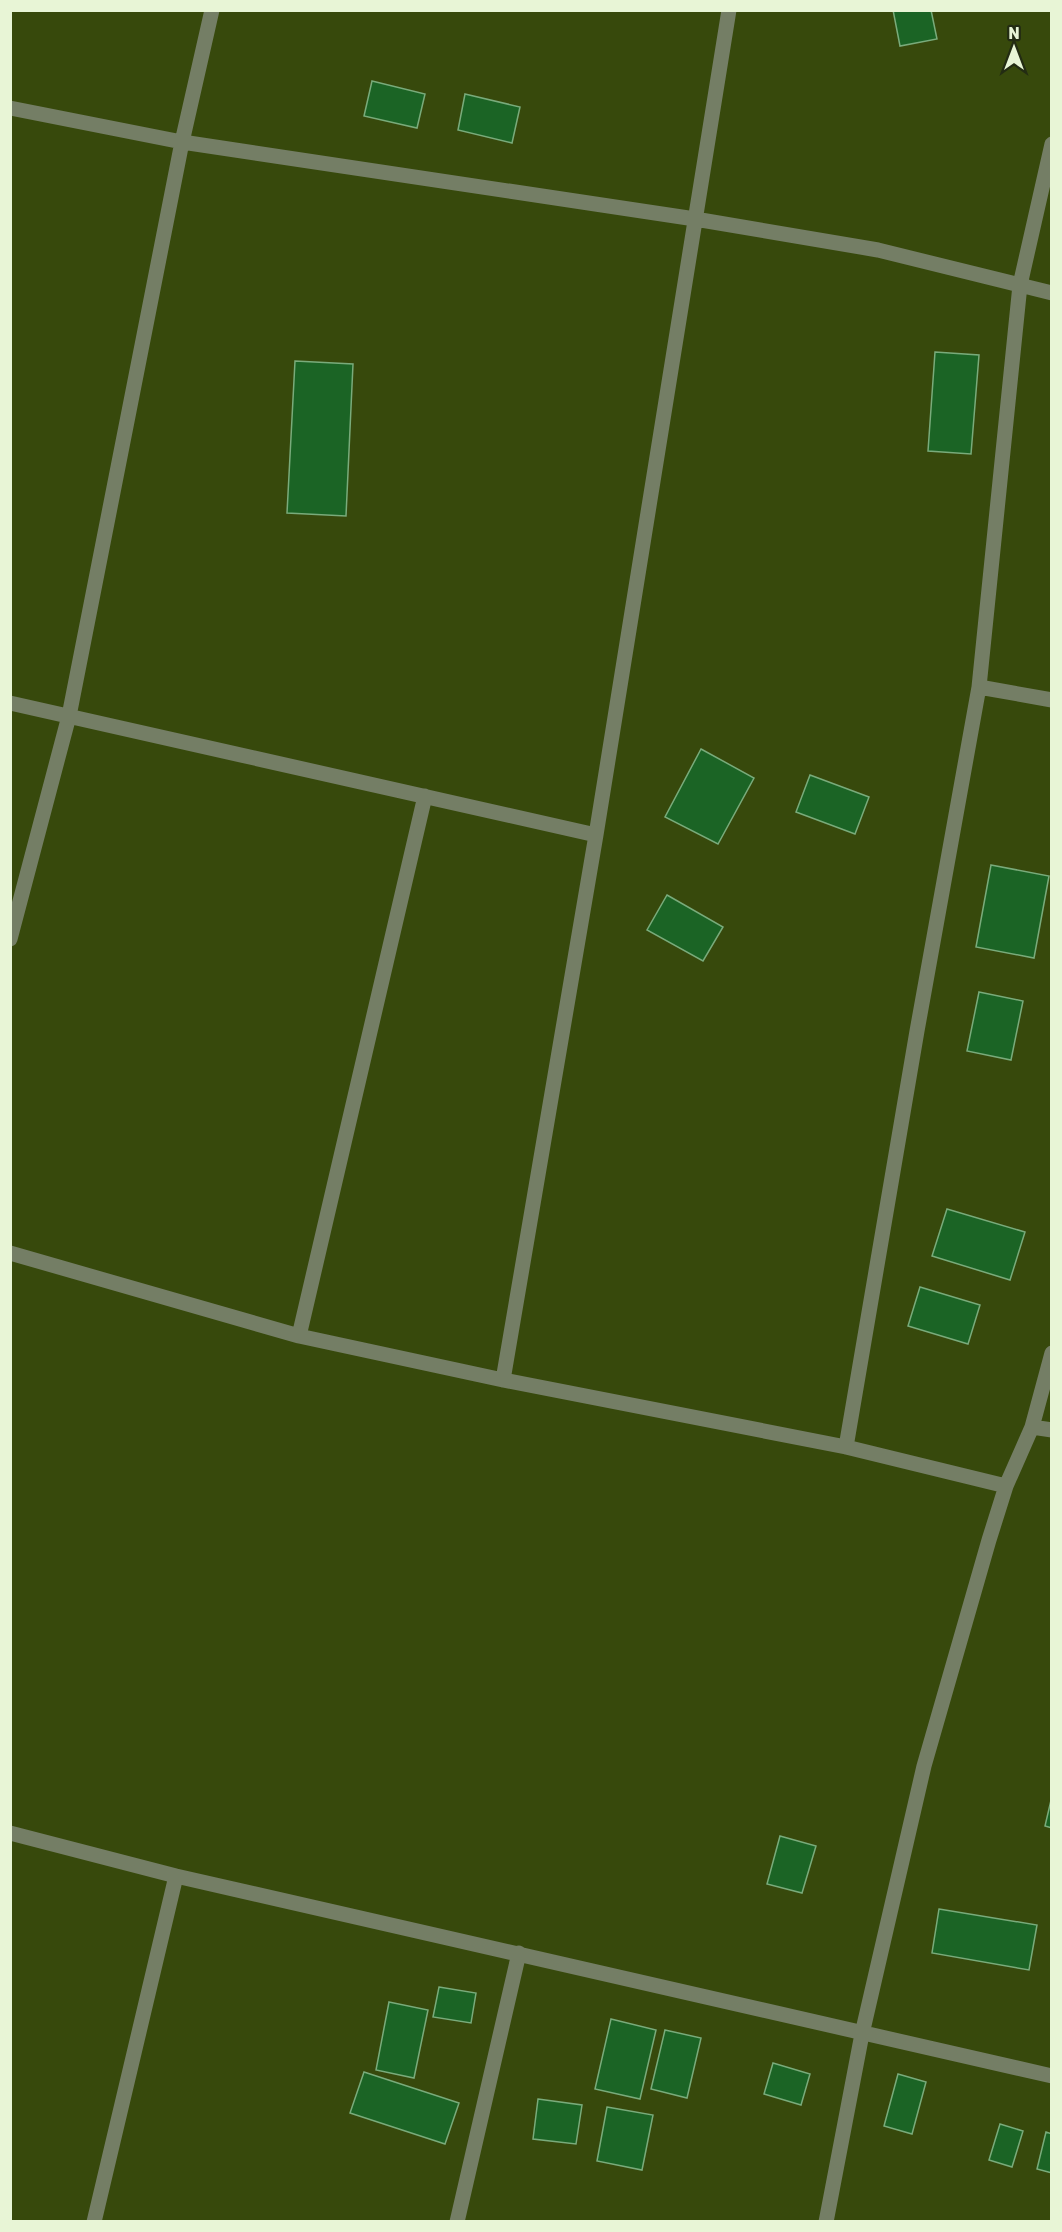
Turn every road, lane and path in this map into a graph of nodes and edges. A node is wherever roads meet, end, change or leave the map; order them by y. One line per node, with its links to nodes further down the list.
1 (212, 10): 4 (street)
2 (729, 10): 6 (street)
3 (10, 108): 4 (street)
4 (182, 142): 6 (street); 12 (street)
5 (1052, 144): 7 (street)
6 (695, 219): 7 (street); 14 (street)
7 (1020, 285): 8 (street); 9 (street)
8 (1052, 293)
9 (979, 687): 10 (street); 22 (street)
10 (1052, 700)
11 (10, 704): 12 (street)
12 (69, 716): 13 (street); 15 (street)
13 (425, 796): 14 (street); 17 (street)
14 (596, 835): 19 (street)
15 (10, 939)
16 (10, 1253): 17 (street)
17 (299, 1336): 19 (street)
18 (1052, 1353): 20 (street)
19 (503, 1380): 22 (street)
20 (1032, 1427): 21 (street); 23 (street)
21 (1052, 1430)
22 (846, 1448): 23 (street)
23 (1006, 1486): 27 (street)
24 (10, 1833): 25 (street)
25 (176, 1876): 26 (street); 29 (street)
26 (519, 1953): 27 (street); 30 (street)
27 (862, 2034): 28 (street); 31 (street)
28 (1052, 2076)
29 (94, 2222)
30 (457, 2222)
31 (826, 2222)

